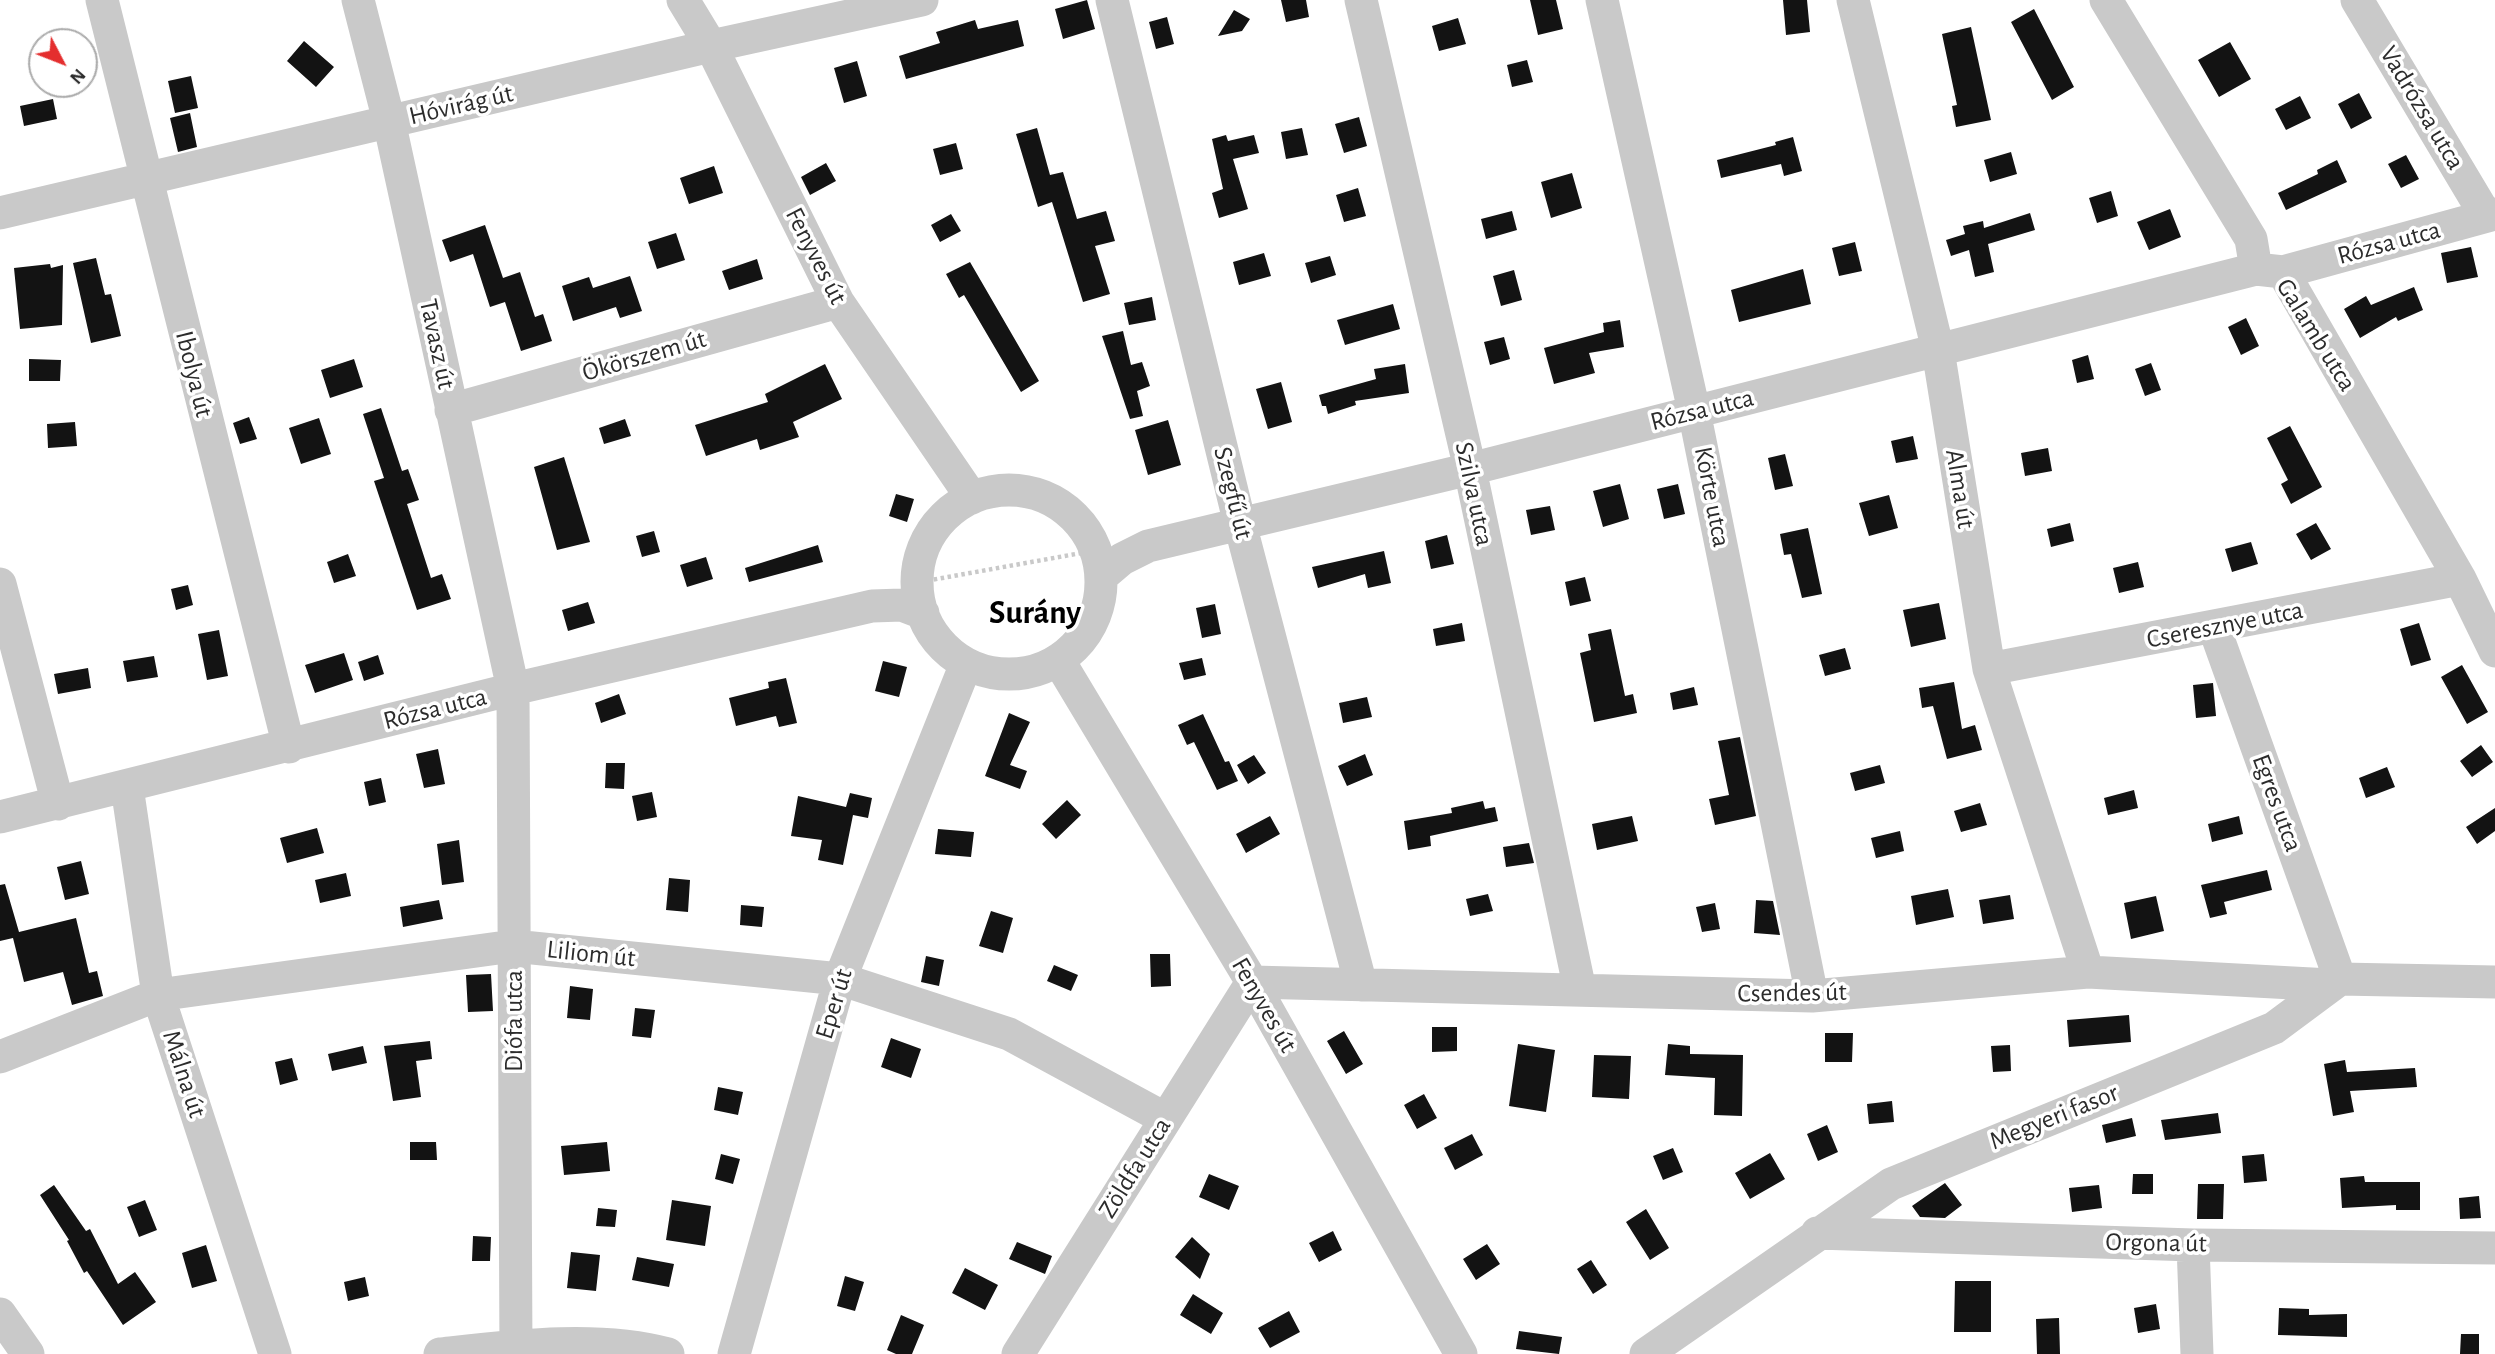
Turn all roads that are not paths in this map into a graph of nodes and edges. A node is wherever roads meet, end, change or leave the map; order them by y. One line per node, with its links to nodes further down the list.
1 (102, 0): 14 (street, Ibolya út)
2 (358, 0): 13 (street, Tavasz út)
3 (682, 0): 12 (street, Fenyves út)
4 (922, 0): 11 (street, Hóvirág út)
5 (1112, 0): 24 (street, Szegfű út)
6 (1361, 0): 22 (street, Szilva utca)
7 (1602, 0): 21 (street, Körte utca)
8 (1853, 0): 19 (street, Alma út)
9 (2106, 0): 17 (street, Galamb utca)
10 (2357, 0): 16 (street, Vadrózsa utca)
11 (880, 5): 12 (street, Hóvirág út)
12 (711, 46): 13 (street, Hóvirág út); 18 (street, Fenyves út)
13 (389, 121): 14 (street, Hóvirág út); 20 (street, Tavasz út)
14 (145, 180): 15 (street, Hóvirág út); 35 (street, Ibolya út)
15 (0, 213)
16 (2491, 215): 17 (street, Rózsa utca)
17 (2269, 270): 19 (street, Rózsa utca); 26 (street, Galamb utca)
18 (838, 302): 20 (street, Ökörszem út); 23 (street, Fenyves út)
19 (1938, 350): 21 (street, Rózsa utca); 33 (street, Alma út)
20 (451, 410): 34 (street, Tavasz út)
21 (1694, 411): 22 (street, Rózsa utca); 48 (street, Körte utca)
22 (1469, 469): 24 (street, Rózsa utca); 46 (street, Szilva utca)
23 (972, 498): 25 (street); 28 (street)
24 (1240, 524): 25 (street, Rózsa utca); 45 (street, Szegfű út)
25 (1095, 554): 31 (street)
26 (2460, 579): 29 (street, Cseresznye utca); 30 (street, Galamb utca)
27 (0, 584): 37 (street)
28 (915, 587): 32 (street); 34 (street, Rózsa utca)
29 (2214, 627): 33 (street, Cseresznye utca); 43 (street, Egres utca)
30 (2495, 651)
31 (1059, 661): 32 (street); 42 (street, Fenyves út)
32 (966, 664): 41 (street, Eper út)
33 (1989, 669): 40 (street, Alma út)
34 (513, 689): 35 (street, Rózsa utca); 39 (street, Diófa utca)
35 (289, 747): 36 (street, Rózsa utca)
36 (127, 787): 37 (street, Rózsa utca); 47 (street, Málna út)
37 (58, 804): 38 (street, Rózsa utca)
38 (0, 817)
39 (513, 946): 41 (street, Liliom út); 47 (street, Liliom út); 55 (street, Diófa utca)
40 (2088, 972): 43 (street, Csendes út); 48 (street, Csendes út)
41 (840, 979): 50 (street, Liliom út); 60 (street, Eper út)
42 (1252, 982): 45 (street, Csendes út); 50 (street, Zöldfa utca); 62 (street, Fenyves út)
43 (2335, 982): 44 (street); 51 (street, Megyeri fasor)
44 (2495, 982)
45 (1361, 985): 46 (street, Csendes út)
46 (1580, 990): 48 (street, Csendes út)
47 (158, 995): 49 (street, Liliom út); 57 (street, Málna út)
48 (1812, 996)
49 (0, 1057)
50 (1166, 1119): 61 (street, Zöldfa utca)
51 (1817, 1233): 52 (street, Orgona út); 63 (street, Megyeri fasor)
52 (2193, 1245): 53 (street, Orgona út); 64 (street)
53 (2495, 1248)
54 (0, 1314): 56 (street)
55 (516, 1350): 58 (street); 59 (street)
56 (28, 1354)
57 (275, 1354)
58 (440, 1354)
59 (668, 1354)
60 (734, 1354)
61 (1018, 1354)
62 (1461, 1354)
63 (1646, 1354)
64 (2197, 1354)

